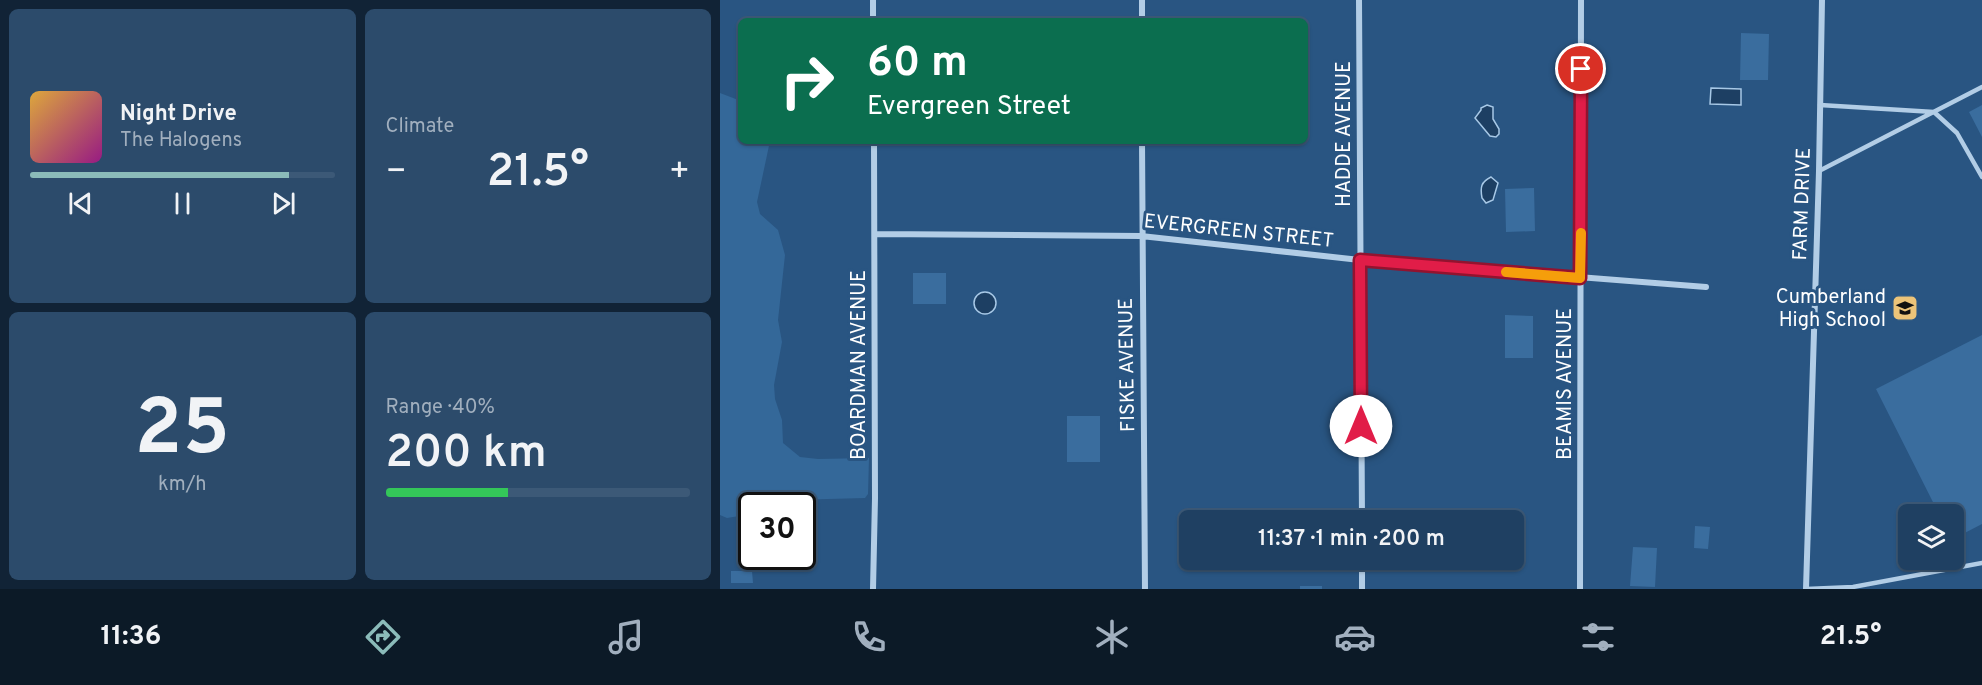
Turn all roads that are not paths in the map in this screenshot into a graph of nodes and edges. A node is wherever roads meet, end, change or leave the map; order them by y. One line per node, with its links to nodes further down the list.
1 (873, 0): 6 (street)
2 (1142, 0): 7 (street)
3 (1359, 0): 17 (street, HADDE AVENUE)
4 (1581, 0): 18 (street, BEAMIS AVENUE)
5 (1822, 0): 9 (street, FARM DRIVE)
6 (873, 18)
7 (1142, 18)
8 (1982, 87): 10 (lane)
9 (1820, 105): 10 (lane); 13 (street, FARM DRIVE)
10 (1934, 112): 13 (lane); 14 (lane)
11 (874, 144): 15 (street, BOARDMAN AVENUE)
12 (1142, 144): 16 (street, FISKE AVENUE)
13 (1819, 171): 27 (street, FARM DRIVE)
14 (1982, 177)
15 (875, 234): 16 (street, EVERGREEN STREET); 23 (street, BOARDMAN AVENUE)
16 (1142, 236): 17 (street, EVERGREEN STREET); 24 (street, FISKE AVENUE)
17 (1360, 260): 18 (street, EVERGREEN STREET); 20 (street, HADDE AVENUE)
18 (1580, 278): 19 (street, EVERGREEN STREET); 26 (street, BEAMIS AVENUE)
19 (1706, 287)
20 (1362, 510)
21 (1982, 563): 27 (lane)
22 (1362, 570): 25 (street)
23 (873, 589)
24 (1145, 589)
25 (1362, 589)
26 (1580, 589)
27 (1806, 589)

